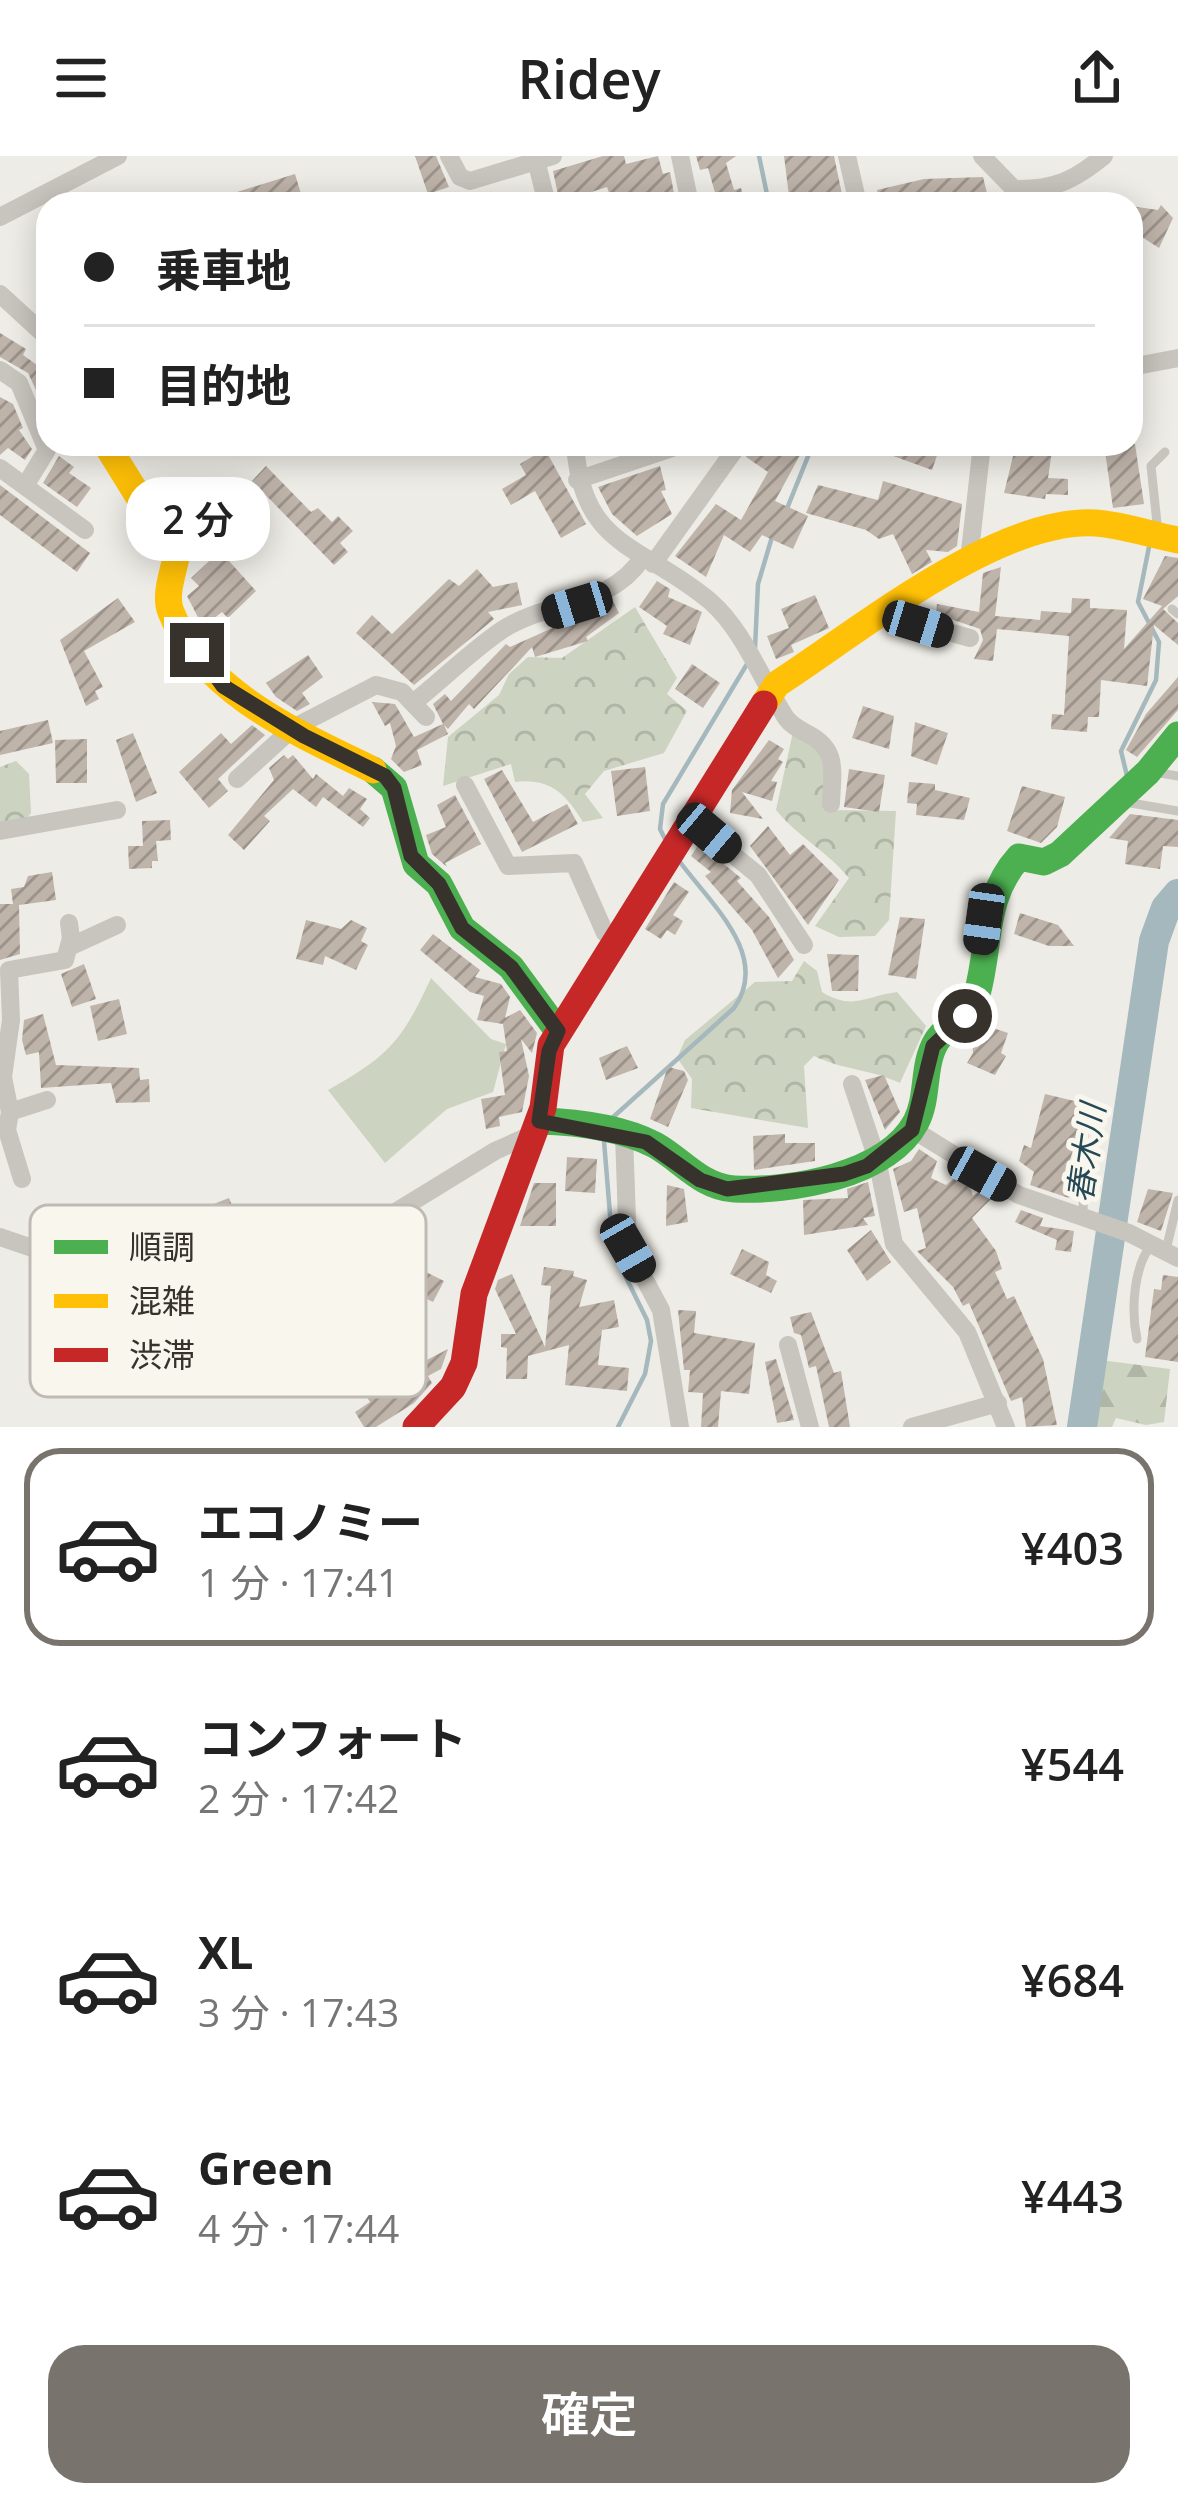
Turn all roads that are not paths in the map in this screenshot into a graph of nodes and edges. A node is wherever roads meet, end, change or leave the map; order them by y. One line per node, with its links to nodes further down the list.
1 (118, 156): 8 (street)
2 (449, 156): 7 (street)
3 (680, 156): 10 (street)
4 (847, 156): 11 (street)
5 (982, 156): 12 (street)
6 (1104, 156): 13 (street)
7 (542, 158): 9 (street)
8 (48, 192)
9 (546, 192)
10 (688, 192)
11 (855, 192)
12 (1012, 192)
13 (1039, 192)
14 (36, 198): 15 (street)
15 (0, 217)
16 (0, 294): 17 (street)
17 (36, 327)
18 (1178, 358): 19 (street)
19 (1143, 365)
20 (0, 370): 21 (street)
21 (36, 424)
22 (1166, 452): 33 (lane)
23 (43, 456): 31 (street)
24 (113, 456): 39 (street)
25 (576, 456): 30 (street)
26 (649, 456): 30 (street)
27 (730, 456): 34 (street)
28 (981, 456): 35 (street)
29 (0, 468): 31 (street)
30 (578, 480): 34 (street)
31 (25, 486): 32 (street)
32 (85, 530)
33 (1168, 537): 35 (street)
34 (648, 560): 38 (street); 39 (street)
35 (969, 560): 36 (street)
36 (884, 614): 37 (street); 38 (street)
37 (970, 638)
38 (771, 690): 46 (street); 49 (street)
39 (293, 728): 43 (street); 57 (street)
40 (1178, 736): 41 (street)
41 (1148, 772): 42 (lane); 45 (street)
42 (1178, 776)
43 (237, 779)
44 (466, 785): 53 (street)
45 (1114, 800): 48 (lane); 62 (street)
46 (831, 804)
47 (118, 810): 50 (street)
48 (1178, 811)
49 (689, 819): 53 (street); 54 (street)
50 (0, 831)
51 (69, 923): 55 (street)
52 (117, 925): 55 (street)
53 (614, 940): 57 (street)
54 (804, 945)
55 (69, 947): 56 (street)
56 (5, 968): 60 (street)
57 (558, 1031): 61 (street)
58 (851, 1084): 65 (street)
59 (46, 1100): 60 (street)
60 (10, 1112): 66 (street)
61 (537, 1127): 64 (street); 68 (street); 76 (street)
62 (912, 1130): 65 (street); 69 (street)
63 (1084, 1133): 69 (lane)
64 (624, 1136): 65 (street); 77 (street)
65 (877, 1159): 75 (street)
66 (22, 1179)
67 (1178, 1200): 72 (lane)
68 (407, 1205)
69 (1089, 1221): 72 (street)
70 (0, 1237): 71 (street)
71 (30, 1247)
72 (1166, 1250): 73 (lane)
73 (1137, 1339)
74 (788, 1345): 78 (street)
75 (998, 1403): 79 (street); 80 (street)
76 (416, 1427)
77 (680, 1427)
78 (810, 1427)
79 (912, 1427)
80 (1006, 1427)

